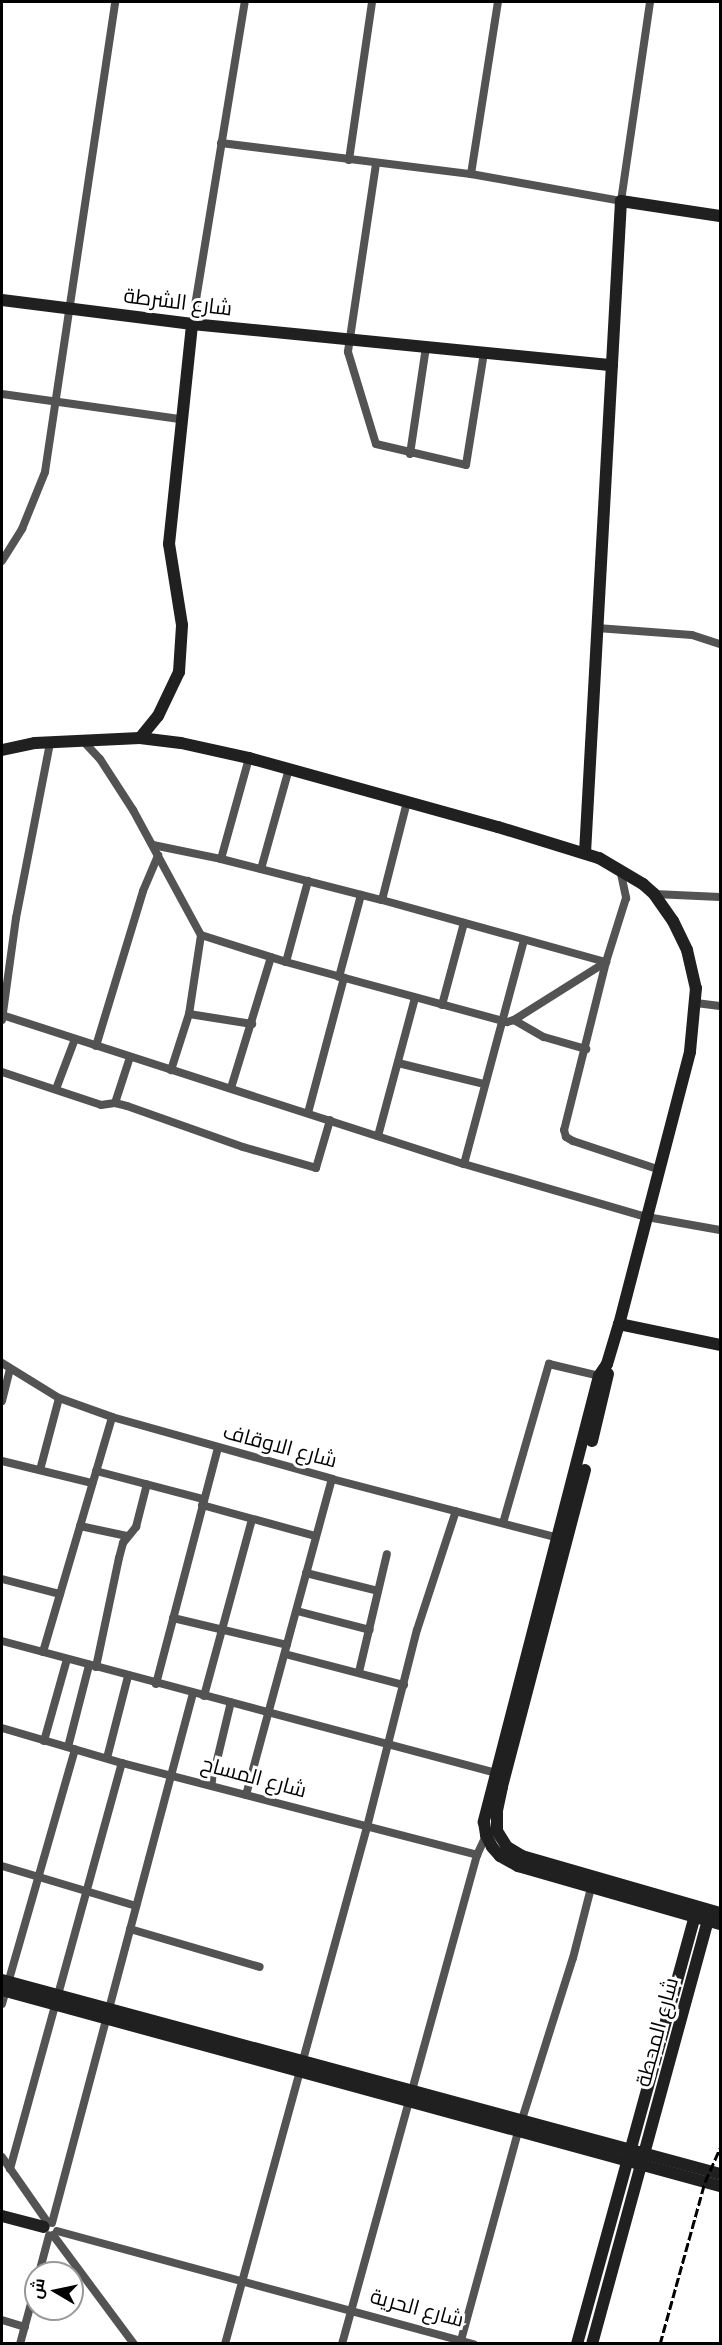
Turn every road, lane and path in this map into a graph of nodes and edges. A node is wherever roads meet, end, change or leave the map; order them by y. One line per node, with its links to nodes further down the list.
1 (115, 2): 13 (street)
2 (245, 2): 6 (street)
3 (372, 2): 7 (street)
4 (498, 2): 9 (street)
5 (650, 2): 10 (street)
6 (221, 142): 7 (street); 14 (street)
7 (349, 160): 8 (street)
8 (376, 164): 9 (street); 15 (street)
9 (471, 174): 10 (street)
10 (621, 201): 11 (main road); 18 (main road)
11 (720, 216)
12 (2, 300): 13 (main road, شارع الشرطة)
13 (70, 308): 14 (main road, شارع الشرطة); 20 (street)
14 (192, 324): 15 (main road, شارع الشرطة); 21 (main road)
15 (350, 340): 16 (main road, شارع الشرطة); 22 (street)
16 (426, 347): 17 (main road, شارع الشرطة); 22 (street)
17 (484, 353): 18 (main road, شارع الشرطة); 22 (street)
18 (612, 365): 24 (main road)
19 (2, 394): 20 (street)
20 (56, 401): 21 (street); 23 (street)
21 (182, 419): 26 (main road)
22 (410, 454)
23 (2, 561)
24 (597, 628): 25 (street); 34 (main road)
25 (720, 644)
26 (140, 738): 27 (main road); 30 (main road)
27 (84, 742): 28 (main road); 33 (street)
28 (50, 743): 29 (main road); 56 (street)
29 (2, 750)
30 (249, 758): 31 (main road); 36 (street)
31 (289, 769): 32 (main road); 38 (street)
32 (407, 802): 34 (main road); 43 (street)
33 (153, 845): 35 (street); 36 (street)
34 (585, 853): 37 (main road)
35 (158, 855): 45 (street); 62 (street)
36 (221, 859): 38 (street)
37 (619, 868): 40 (main road); 49 (street)
38 (261, 869): 39 (street)
39 (308, 881): 41 (street); 48 (street)
40 (654, 894): 42 (street); 52 (main road)
41 (361, 895): 43 (street); 50 (street)
42 (720, 897)
43 (382, 900): 44 (street)
44 (464, 923): 46 (street); 53 (street)
45 (201, 935): 47 (street); 55 (street)
46 (524, 940): 49 (street); 59 (street)
47 (271, 957): 48 (street); 60 (street)
48 (286, 962): 50 (street)
49 (606, 962): 58 (street); 63 (street)
50 (342, 977): 51 (street); 72 (street)
51 (415, 998): 53 (street); 65 (street)
52 (696, 1003): 54 (street); 76 (main road)
53 (442, 1005): 59 (street)
54 (720, 1006)
55 (189, 1014): 60 (street); 66 (street)
56 (2, 1015): 57 (street); 61 (street)
57 (2, 1020)
58 (514, 1020): 59 (street); 63 (street)
59 (502, 1021): 68 (street)
60 (252, 1024): 69 (street)
61 (75, 1039): 62 (street); 70 (street)
62 (96, 1046): 64 (street)
63 (586, 1049): 76 (street)
64 (130, 1057): 66 (street); 71 (street)
65 (398, 1063): 68 (street); 74 (street)
66 (171, 1070): 69 (street)
67 (2, 1072): 70 (street)
68 (484, 1084): 75 (street)
69 (231, 1088): 72 (street)
70 (56, 1089): 71 (street)
71 (115, 1103): 73 (street)
72 (308, 1113): 73 (street)
73 (330, 1120): 74 (street)
74 (378, 1136): 75 (street)
75 (464, 1164): 77 (street)
76 (660, 1170): 77 (main road)
77 (647, 1216): 78 (street); 79 (main road)
78 (720, 1230)
79 (619, 1324): 80 (main road); 83 (main road)
80 (720, 1345)
81 (2, 1363): 82 (street, شارع الاوقاف)
82 (10, 1369): 84 (street, شارع الاوقاف); 85 (street)
83 (603, 1377): 97 (street); 101 (main road); 107 (main road)
84 (59, 1398): 86 (street, شارع الاوقاف); 89 (street)
85 (2, 1401)
86 (112, 1417): 87 (street, شارع الاوقاف); 90 (street)
87 (218, 1448): 91 (street, شارع الاوقاف); 94 (street)
88 (2, 1461): 89 (street)
89 (40, 1470): 92 (street)
90 (96, 1471): 92 (street); 93 (street)
91 (332, 1479): 95 (street, شارع الاوقاف); 100 (street)
92 (92, 1484): 98 (street)
93 (147, 1484): 94 (street); 99 (street)
94 (202, 1502): 96 (street); 109 (street)
95 (456, 1511): 97 (street, شارع الاوقاف); 120 (street)
96 (252, 1519): 100 (street); 110 (street)
97 (503, 1523): 101 (street, شارع الاوقاف)
98 (80, 1526): 99 (street); 106 (street)
99 (127, 1536): 116 (street)
100 (315, 1536): 103 (street)
101 (558, 1538): 107 (main road)
102 (387, 1554): 105 (street)
103 (306, 1573): 105 (street); 108 (street)
104 (2, 1579): 106 (street)
105 (378, 1591): 111 (street)
106 (60, 1594): 114 (street)
107 (546, 1603): 131 (main road)
108 (297, 1611): 111 (street); 113 (street)
109 (173, 1618): 110 (street); 119 (street)
110 (223, 1629): 113 (street); 122 (street)
111 (370, 1630): 117 (street)
112 (2, 1641): 114 (street)
113 (286, 1650): 117 (street); 124 (street)
114 (43, 1652): 115 (street)
115 (67, 1659): 116 (street); 126 (street)
116 (93, 1666): 118 (street); 128 (street)
117 (359, 1672): 120 (street)
118 (128, 1676): 119 (street); 129 (street)
119 (156, 1684): 121 (street)
120 (404, 1686): 127 (street)
121 (193, 1693): 122 (street); 132 (street)
122 (204, 1696): 123 (street)
123 (231, 1702): 124 (street); 133 (street)
124 (267, 1711): 127 (street); 134 (street)
125 (2, 1728): 126 (street, شارع المساح)
126 (44, 1741): 128 (street, شارع المساح)
127 (388, 1743): 131 (street); 135 (street)
128 (71, 1748): 129 (street, شارع المساح); 139 (street)
129 (107, 1758): 130 (street, شارع المساح)
130 (122, 1763): 132 (street, شارع المساح); 141 (street)
131 (501, 1774): 136 (main road)
132 (171, 1775): 133 (street, شارع المساح); 142 (street)
133 (211, 1785): 134 (street, شارع المساح)
134 (246, 1795): 135 (street, شارع المساح)
135 (367, 1827): 137 (street, شارع المساح); 152 (street)
136 (491, 1833): 137 (street); 140 (main road); 143 (main road)
137 (477, 1855): 153 (street)
138 (2, 1866): 139 (street)
139 (38, 1876): 141 (street); 148 (street)
140 (591, 1888): 143 (main road); 154 (street)
141 (87, 1891): 142 (street); 149 (street)
142 (136, 1906): 146 (street)
143 (696, 1912): 144 (main road); 156 (main road, شارع المحطة)
144 (713, 1915): 145 (main road); 156 (main road, شارع المحطة)
145 (720, 1924)
146 (130, 1929): 147 (street); 151 (street)
147 (260, 1967)
148 (4, 1986): 149 (main road); 150 (street)
149 (56, 2000): 151 (main road); 157 (street)
150 (2, 2004)
151 (107, 2014): 152 (main road); 161 (street)
152 (301, 2067): 153 (main road); 163 (street)
153 (411, 2096): 154 (main road); 164 (street)
154 (520, 2126): 156 (main road); 168 (street)
155 (2, 2157): 157 (street)
156 (636, 2158): 158 (main road); 159 (main road); 174 (main road); 175 (main road)
157 (10, 2169): 161 (street)
158 (720, 2174)
159 (720, 2186)
160 (2, 2216): 161 (main road)
161 (50, 2229): 162 (street); 163 (street, شارع الحرية); 170 (street)
162 (42, 2261)
163 (242, 2281): 164 (street, شارع الحرية); 171 (street)
164 (351, 2311): 168 (street, شارع الحرية); 172 (street)
165 (2, 2320): 167 (street)
166 (27, 2321): 167 (street)
167 (25, 2327): 169 (street)
168 (460, 2342): 173 (street, شارع الحرية)
169 (20, 2343)
170 (134, 2343)
171 (225, 2343)
172 (342, 2343)
173 (474, 2343)
174 (577, 2343)
175 (592, 2343)

